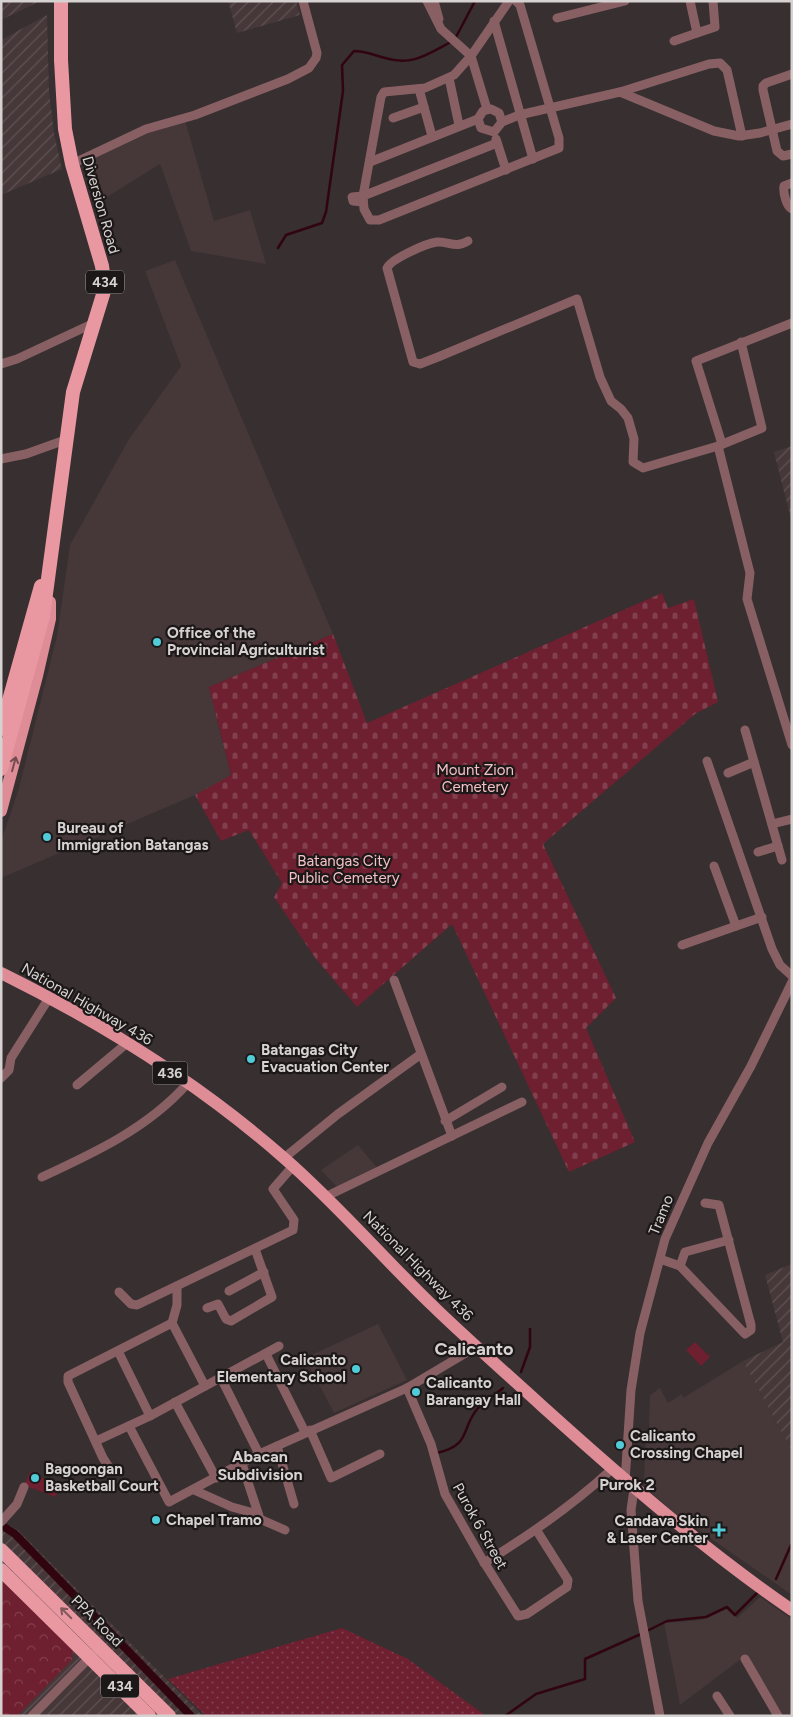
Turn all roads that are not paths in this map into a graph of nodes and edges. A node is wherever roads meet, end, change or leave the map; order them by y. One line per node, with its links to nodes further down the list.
1 (61, 1): 38 (highway, Diversion Road / 434)
2 (303, 1): 38 (street)
3 (427, 1): 13 (street)
4 (434, 1): 13 (street)
5 (509, 1): 12 (street)
6 (516, 1): 22 (street)
7 (625, 1): 10 (street)
8 (690, 1): 14 (street)
9 (714, 1): 14 (street)
10 (596, 5): 11 (street)
11 (557, 18)
12 (494, 21): 16 (street); 24 (street)
13 (441, 29): 16 (street)
14 (697, 33): 15 (street)
15 (674, 41)
16 (471, 56): 18 (street); 23 (street)
17 (791, 76): 30 (street)
18 (449, 78): 19 (street); 29 (street)
19 (419, 89): 21 (street); 37 (street)
20 (620, 92): 22 (street); 33 (street); 33 (street)
21 (424, 107): 25 (street); 32 (street)
22 (550, 108): 24 (street); 36 (street)
23 (487, 109): 26 (street); 27 (street)
24 (519, 115): 27 (street); 36 (street)
25 (393, 118)
26 (478, 120): 29 (street); 31 (street)
27 (502, 122): 31 (street)
28 (792, 124): 30 (street)
29 (459, 125): 32 (street)
30 (772, 130): 33 (street); 35 (street)
31 (494, 132): 34 (street)
32 (432, 136): 37 (street)
33 (742, 136)
34 (497, 143): 39 (street); 41 (street)
35 (792, 154)
36 (533, 159): 39 (street)
37 (370, 162): 41 (street)
38 (72, 164): 45 (highway, Diversion Road / 434)
39 (506, 170): 41 (street)
40 (792, 183): 42 (street)
41 (363, 199)
42 (792, 209)
43 (468, 241): 49 (street)
44 (792, 322): 46 (street)
45 (94, 323): 47 (street); 48 (highway, Diversion Road / 434)
46 (740, 342): 49 (street); 49 (street)
47 (1, 364)
48 (65, 440): 50 (street); 51 (highway, Diversion Road / 434)
49 (720, 445): 56 (street)
50 (1, 459)
51 (50, 562): 52 (highway, 434); 53 (main road, Diversion Road / 434); 61 (main road, Diversion Road / 434, one-way to 51)
52 (25, 665): 54 (highway, 434); 59 (highway, 434)
53 (1, 702)
54 (1, 730)
55 (745, 730): 58 (street)
56 (792, 745)
57 (707, 761): 68 (street)
58 (754, 762): 60 (street); 63 (street)
59 (1, 769)
60 (728, 773)
61 (1, 812)
62 (792, 818): 63 (street)
63 (772, 824): 64 (street)
64 (778, 846): 65 (street); 66 (street)
65 (758, 852)
66 (782, 860)
67 (714, 866): 69 (street)
68 (762, 917): 69 (street); 72 (street)
69 (736, 926): 70 (street)
70 (682, 945)
71 (1, 973): 75 (main road, National Highway 436 / 436)
72 (792, 976)
73 (394, 980): 77 (street)
74 (792, 982): 91 (street, Tramo)
75 (50, 998): 76 (main road, National Highway 436 / 436); 78 (street)
76 (126, 1044): 79 (main road, National Highway 436 / 436); 80 (street)
77 (421, 1054): 83 (street); 85 (street)
78 (1, 1078)
79 (187, 1084): 85 (main road, National Highway 436 / 436); 86 (street)
80 (77, 1085)
81 (502, 1087): 83 (street)
82 (522, 1102): 84 (street)
83 (445, 1122): 84 (street)
84 (452, 1136): 87 (street)
85 (289, 1162): 87 (main road, National Highway 436 / 436); 90 (street)
86 (42, 1177)
87 (325, 1197): 100 (main road, National Highway 436 / 436)
88 (705, 1203): 89 (street)
89 (729, 1240): 92 (street); 92 (street)
90 (255, 1249): 93 (street); 94 (street)
91 (660, 1259): 92 (street); 118 (street, Tramo)
92 (680, 1266)
93 (264, 1272): 95 (street); 97 (street)
94 (177, 1286): 96 (street); 98 (street)
95 (229, 1291)
96 (119, 1292)
97 (207, 1308)
98 (172, 1323): 101 (street); 104 (street)
99 (279, 1346): 102 (street)
100 (476, 1346): 105 (street); 116 (main road, National Highway 436 / 436)
101 (118, 1351): 107 (street); 110 (street)
102 (266, 1354): 103 (street); 109 (street)
103 (221, 1378): 104 (street); 112 (street)
104 (205, 1386): 106 (street)
105 (407, 1388): 109 (street); 127 (street, Purok 6 Street)
106 (175, 1402): 107 (street); 117 (street)
107 (150, 1416): 108 (street)
108 (129, 1426): 110 (street); 120 (street)
109 (308, 1431): 111 (street); 113 (street)
110 (96, 1441): 115 (street)
111 (277, 1446): 112 (street); 121 (street)
112 (259, 1454): 114 (street)
113 (380, 1454)
114 (242, 1464): 117 (street); 122 (street)
115 (110, 1469)
116 (612, 1469): 118 (main road, National Highway 436 / 436); 125 (street)
117 (216, 1478): 120 (street)
118 (629, 1485): 129 (main road, National Highway 436 / 436); 136 (street, Tramo)
119 (24, 1487): 123 (street)
120 (194, 1490): 122 (street)
121 (294, 1504)
122 (257, 1514): 124 (street)
123 (2, 1522)
124 (285, 1530)
125 (537, 1530): 127 (street); 127 (street, Purok 6 Street)
126 (1, 1550): 130 (highway, PPA Road, one-way to 126)
127 (484, 1562)
128 (1, 1570): 130 (highway)
129 (792, 1610)
130 (95, 1652): 133 (street); 134 (highway, PPA Road / 434); 135 (highway, PPA Road)
131 (746, 1659): 138 (street)
132 (718, 1696): 137 (street)
133 (32, 1716)
134 (149, 1716)
135 (169, 1716)
136 (660, 1716)
137 (730, 1716)
138 (778, 1716)

